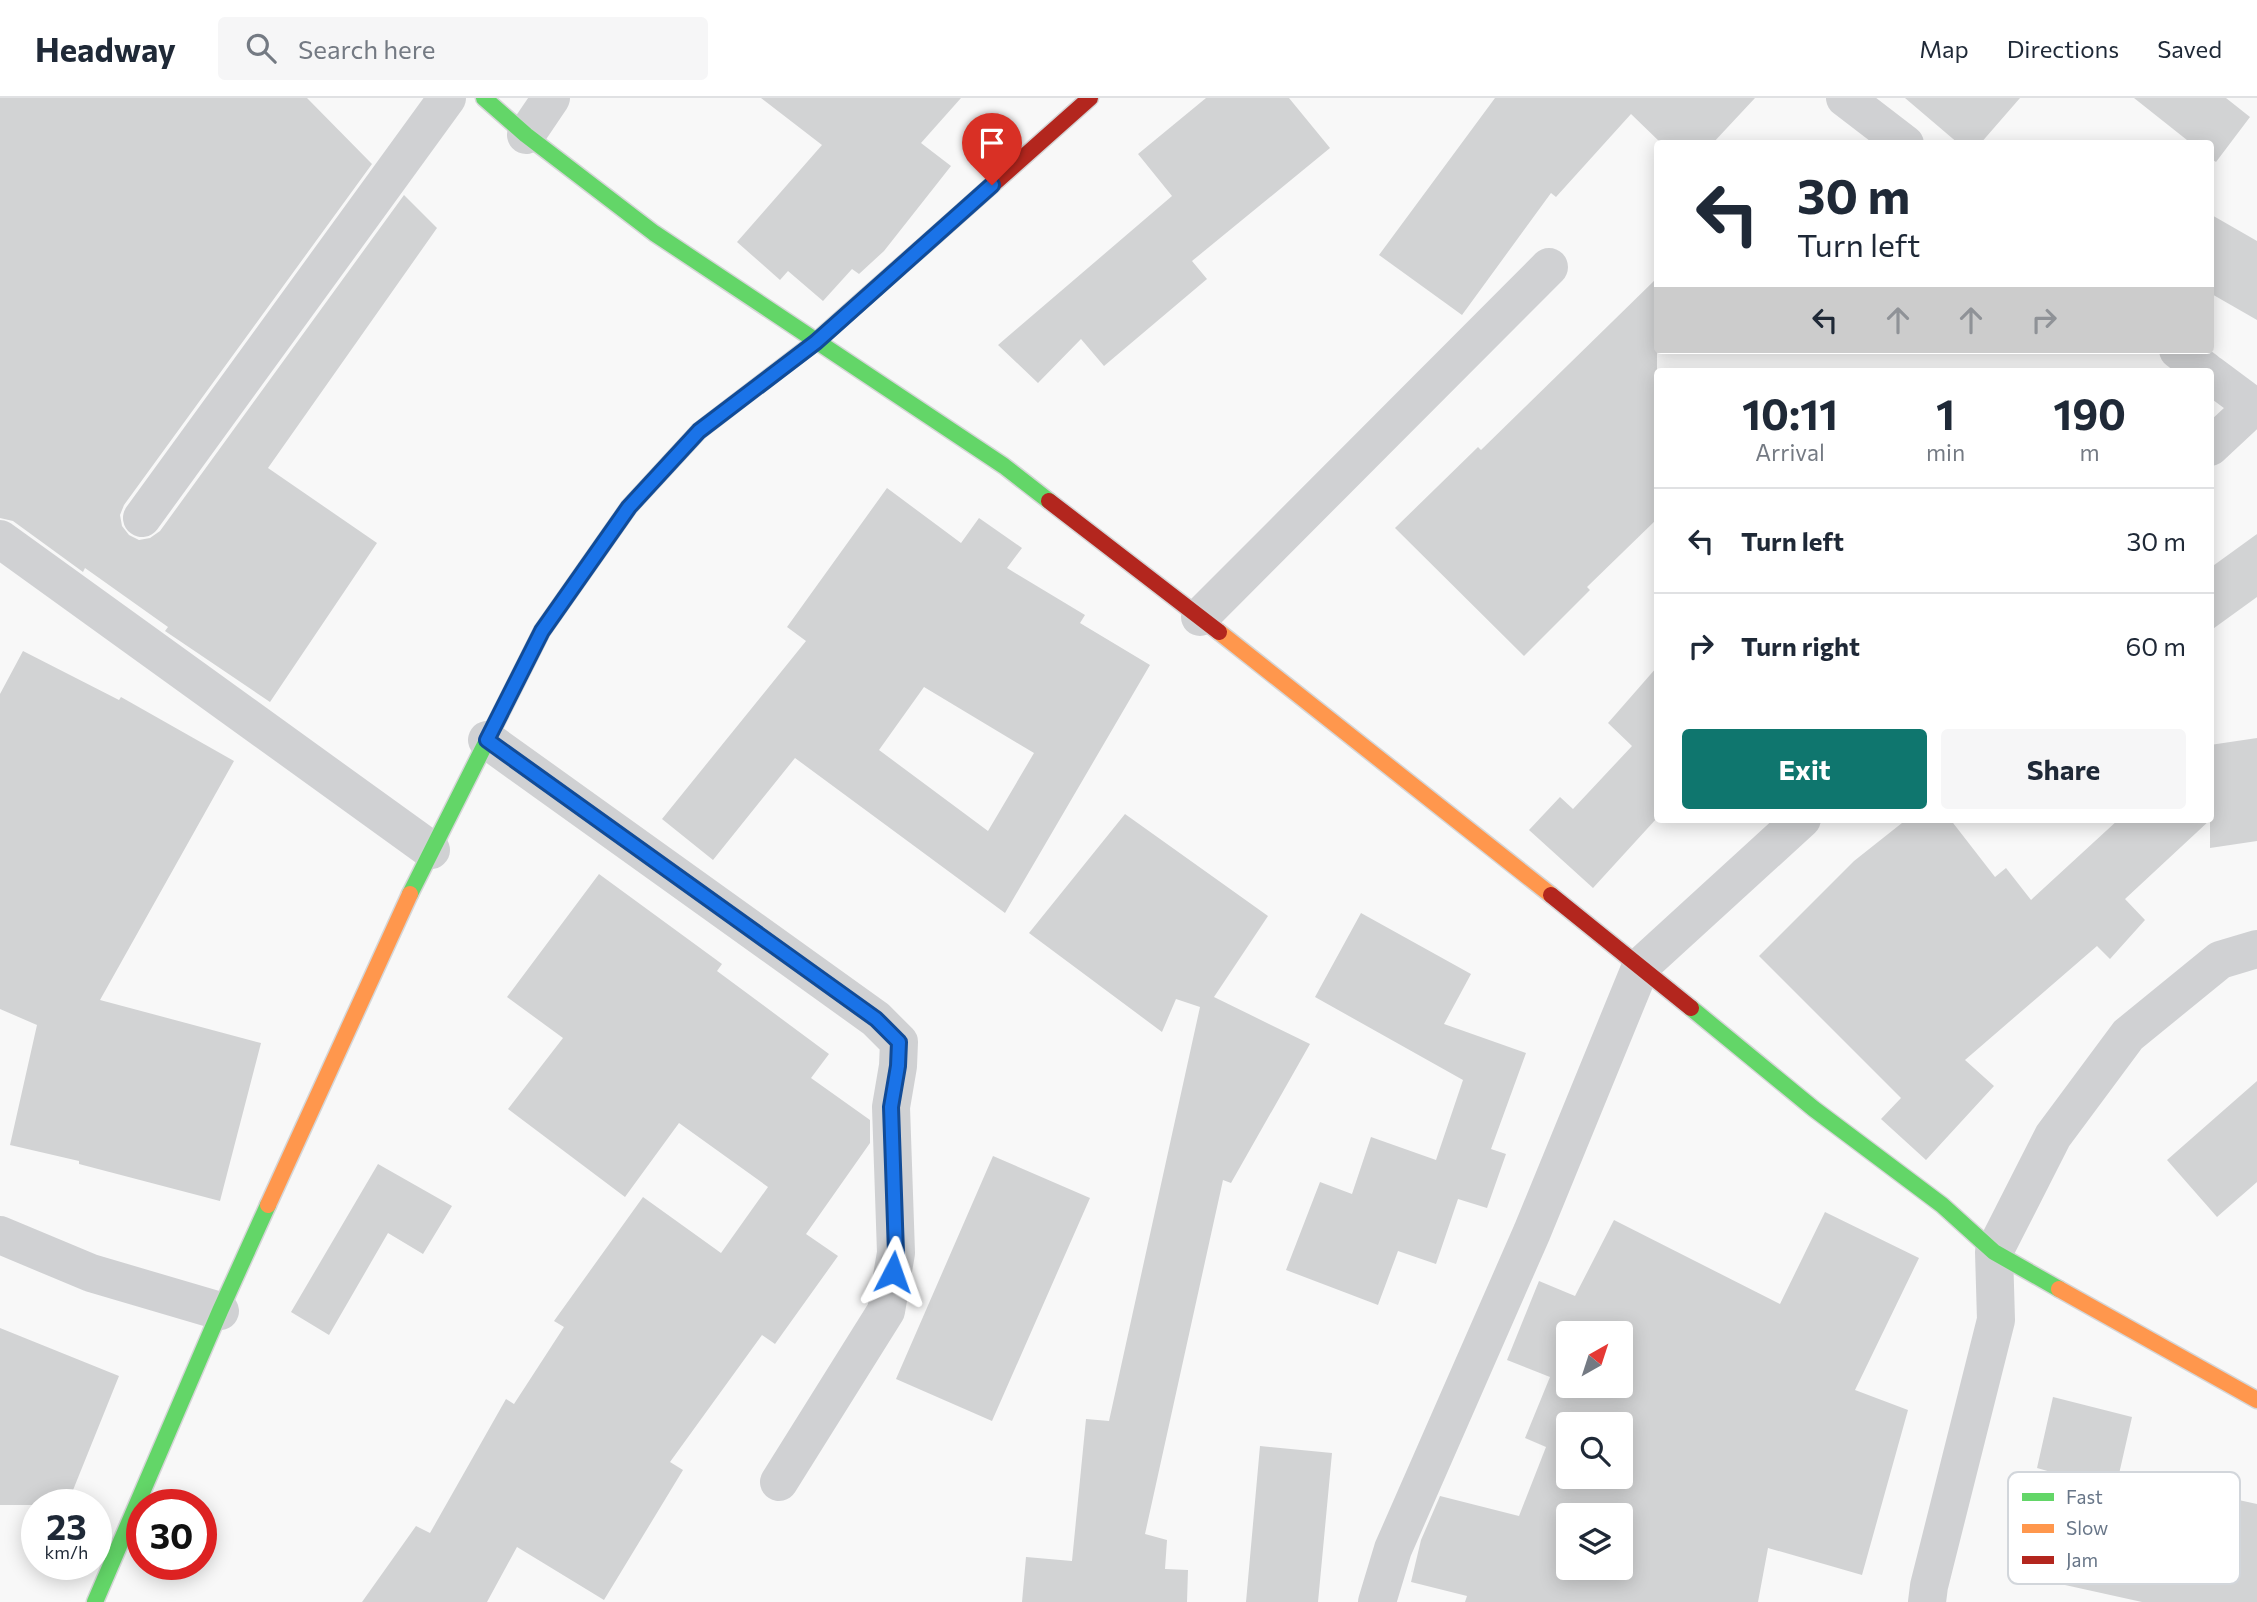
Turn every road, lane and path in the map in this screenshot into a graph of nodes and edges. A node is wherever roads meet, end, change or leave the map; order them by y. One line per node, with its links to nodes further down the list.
1 (447, 98): 15 (street)
2 (484, 98): 6 (street)
3 (551, 98): 6 (street)
4 (1090, 98): 9 (street)
5 (1845, 98): 7 (street)
6 (526, 135): 9 (street)
7 (1900, 140)
8 (1549, 267): 17 (street)
9 (816, 342): 17 (street); 18 (street)
10 (2183, 354): 11 (street)
11 (2202, 368)
12 (2214, 377): 13 (street)
13 (2255, 408): 14 (street)
14 (2214, 444)
15 (142, 518)
16 (0, 539): 20 (street)
17 (1200, 617): 22 (street)
18 (487, 740): 20 (street); 27 (street)
19 (1798, 823): 22 (street)
20 (431, 850): 25 (street)
21 (2257, 949): 24 (street)
22 (1641, 966): 24 (street); 29 (street)
23 (0, 1234): 25 (street)
24 (1994, 1252): 26 (street); 30 (street)
25 (219, 1311): 28 (street)
26 (2257, 1400)
27 (779, 1482)
28 (95, 1602)
29 (1377, 1602)
30 (1927, 1602)

